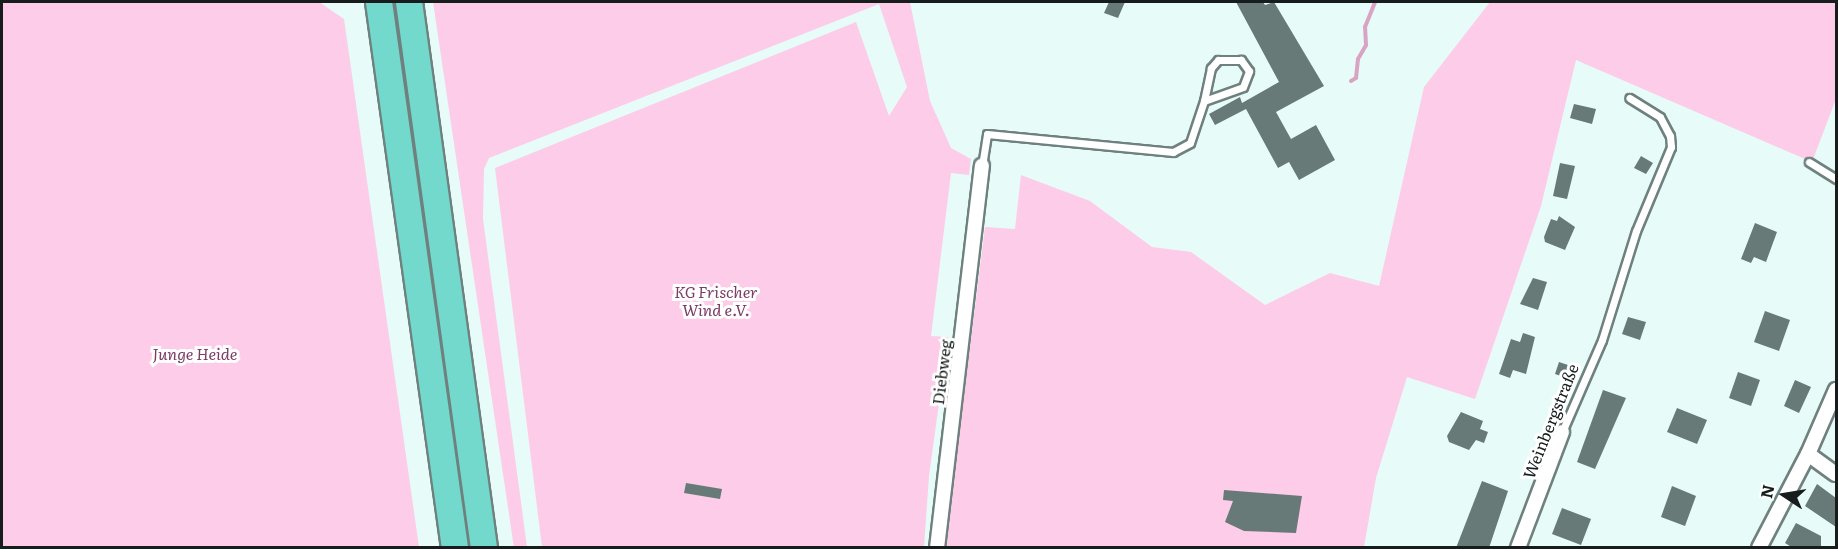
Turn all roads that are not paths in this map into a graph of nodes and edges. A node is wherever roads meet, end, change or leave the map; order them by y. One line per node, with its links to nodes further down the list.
1 (379, 2): 14 (highway)
2 (409, 2): 15 (highway)
3 (1629, 98): 11 (lane, Weinbergstraße)
4 (1204, 101): 4 (lane); 6 (lane)
5 (1809, 162): 7 (lane)
6 (982, 165): 8 (street, Diebweg)
7 (1836, 179)
8 (978, 201): 9 (street); 16 (street, Diebweg)
9 (993, 203)
10 (1836, 390): 12 (street)
11 (1562, 432): 17 (street, Weinbergstraße)
12 (1809, 454): 13 (street); 18 (street)
13 (1836, 474)
14 (455, 548)
15 (484, 548)
16 (937, 548)
17 (1518, 548)
18 (1759, 548)

